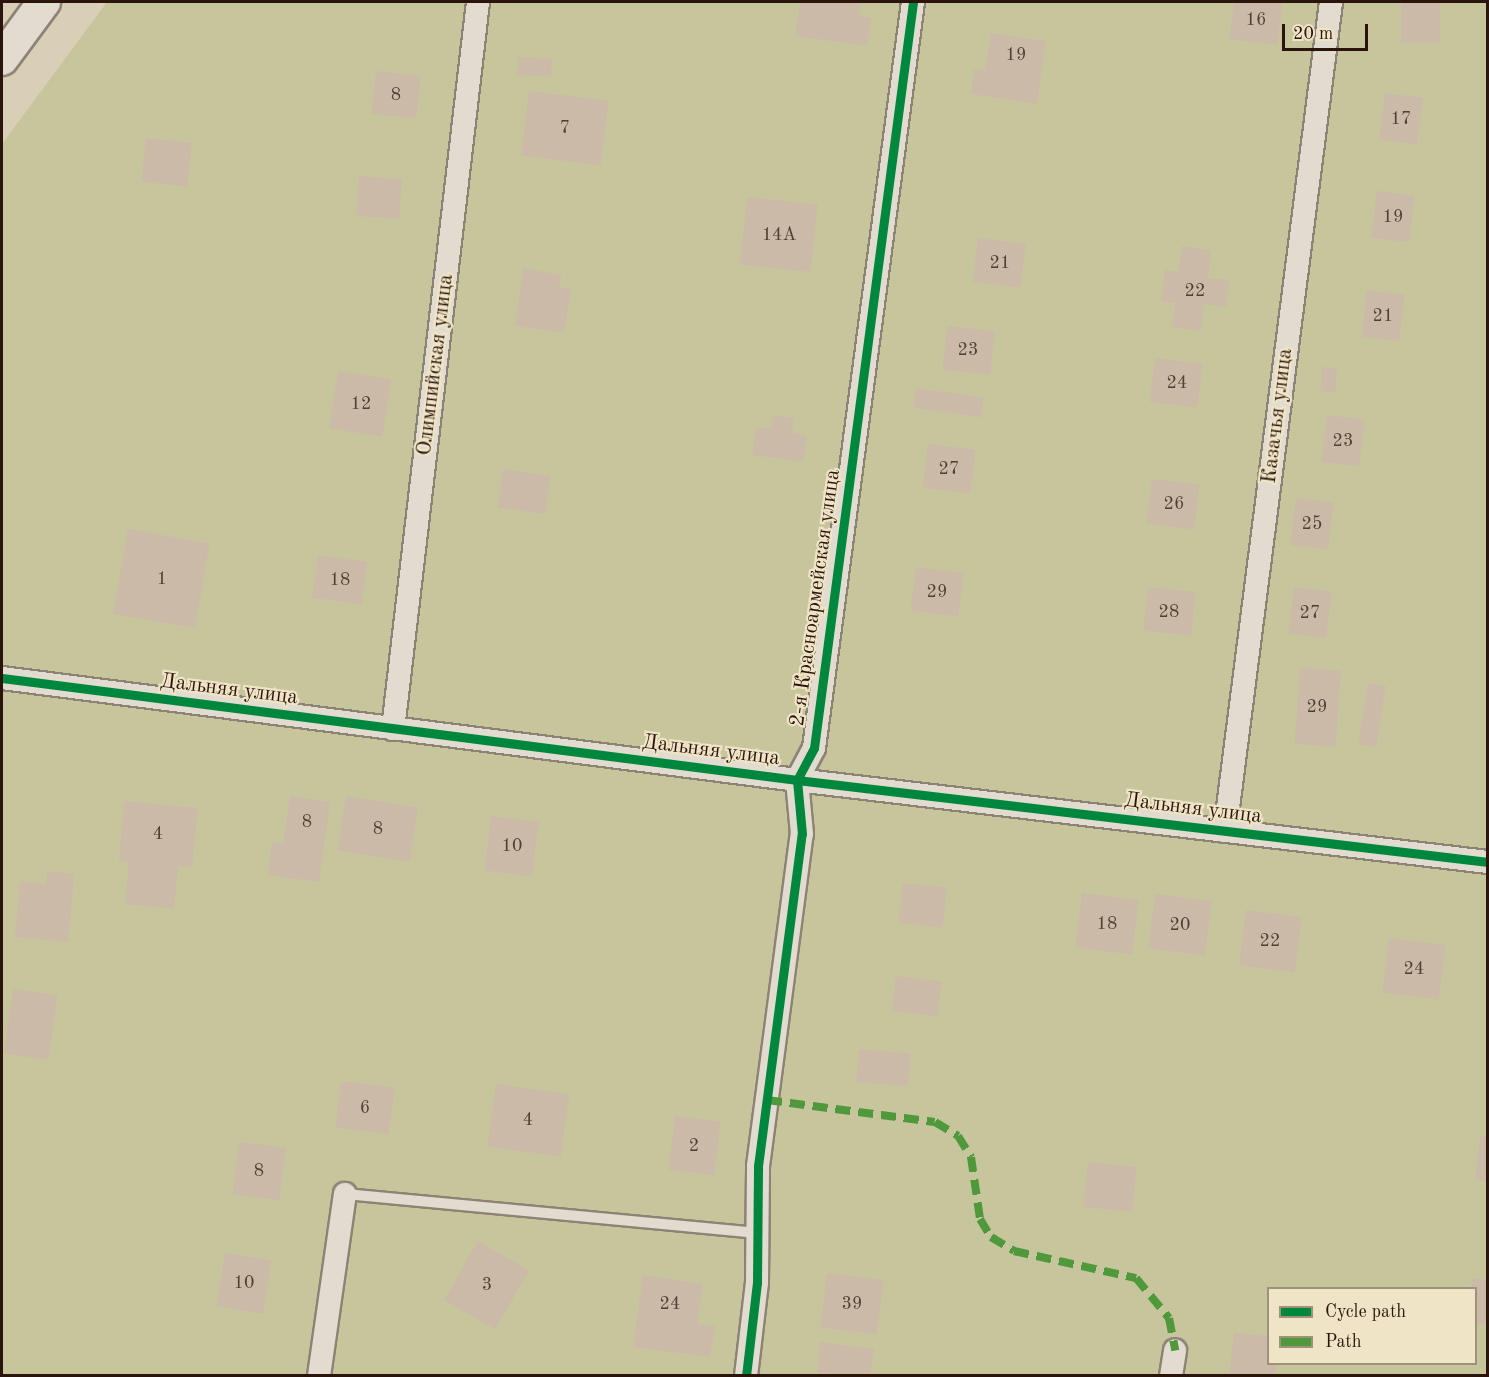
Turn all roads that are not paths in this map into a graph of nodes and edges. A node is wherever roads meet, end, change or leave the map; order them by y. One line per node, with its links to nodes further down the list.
1 (44, 2): 5 (street)
2 (478, 2): 7 (street, Олимпийская улица)
3 (913, 2): 8 (street, 2-я Красноармейская улица)
4 (1331, 2): 9 (street, Казачья улица)
5 (2, 59)
6 (2, 678): 7 (street, Дальняя улица)
7 (393, 729): 8 (street, Дальняя улица)
8 (797, 780): 9 (street, Дальняя улица); 12 (street)
9 (1225, 831): 10 (street, Дальняя улица)
10 (1488, 862)
11 (345, 1194): 12 (lane); 14 (street)
12 (758, 1233): 15 (street)
13 (1175, 1350): 16 (street)
14 (319, 1376)
15 (746, 1376)
16 (1172, 1376)

